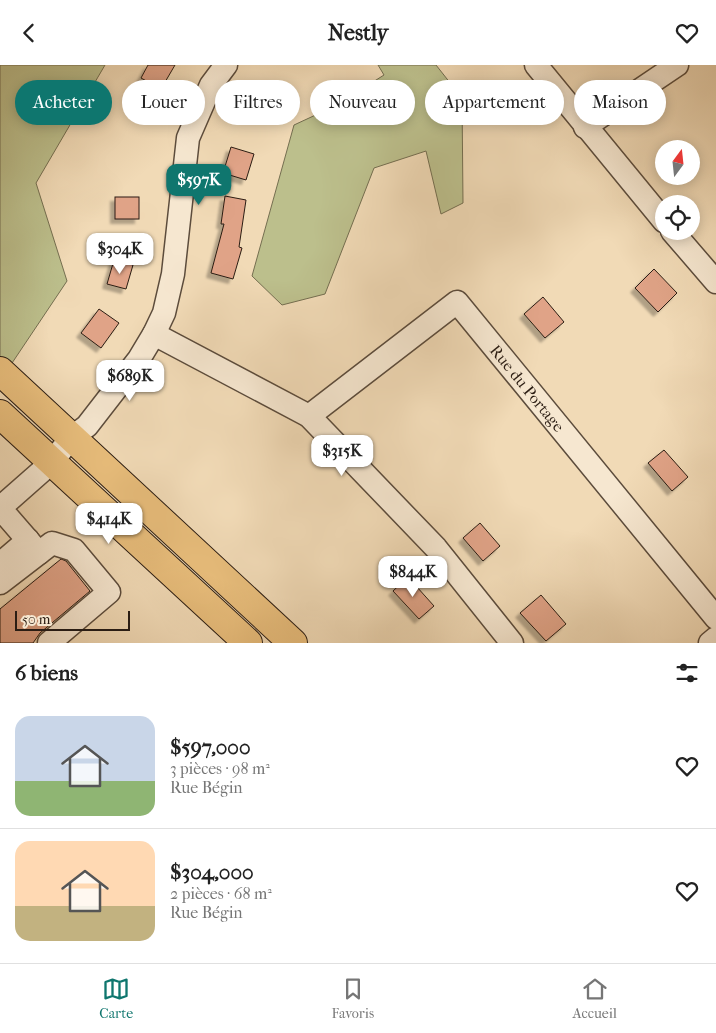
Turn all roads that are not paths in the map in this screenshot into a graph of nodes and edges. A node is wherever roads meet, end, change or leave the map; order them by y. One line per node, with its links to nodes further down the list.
1 (226, 65): 8 (street)
2 (536, 65): 4 (street)
3 (676, 65): 4 (street)
4 (585, 127): 5 (street)
5 (655, 210)
6 (681, 240): 7 (street)
7 (712, 270)
8 (154, 334): 11 (street); 12 (street)
9 (0, 371): 12 (main road)
10 (0, 414): 13 (main road)
11 (309, 416): 18 (street, Rue du Portage); 23 (street)
12 (71, 438): 13 (street); 22 (main road)
13 (51, 463): 14 (street); 21 (main road)
14 (0, 509): 15 (street)
15 (33, 546): 16 (street); 17 (street); 20 (street)
16 (0, 564)
17 (0, 583)
18 (716, 618)
19 (716, 639): 24 (street)
20 (49, 643)
21 (248, 643)
22 (293, 643)
23 (512, 643)
24 (710, 643)

